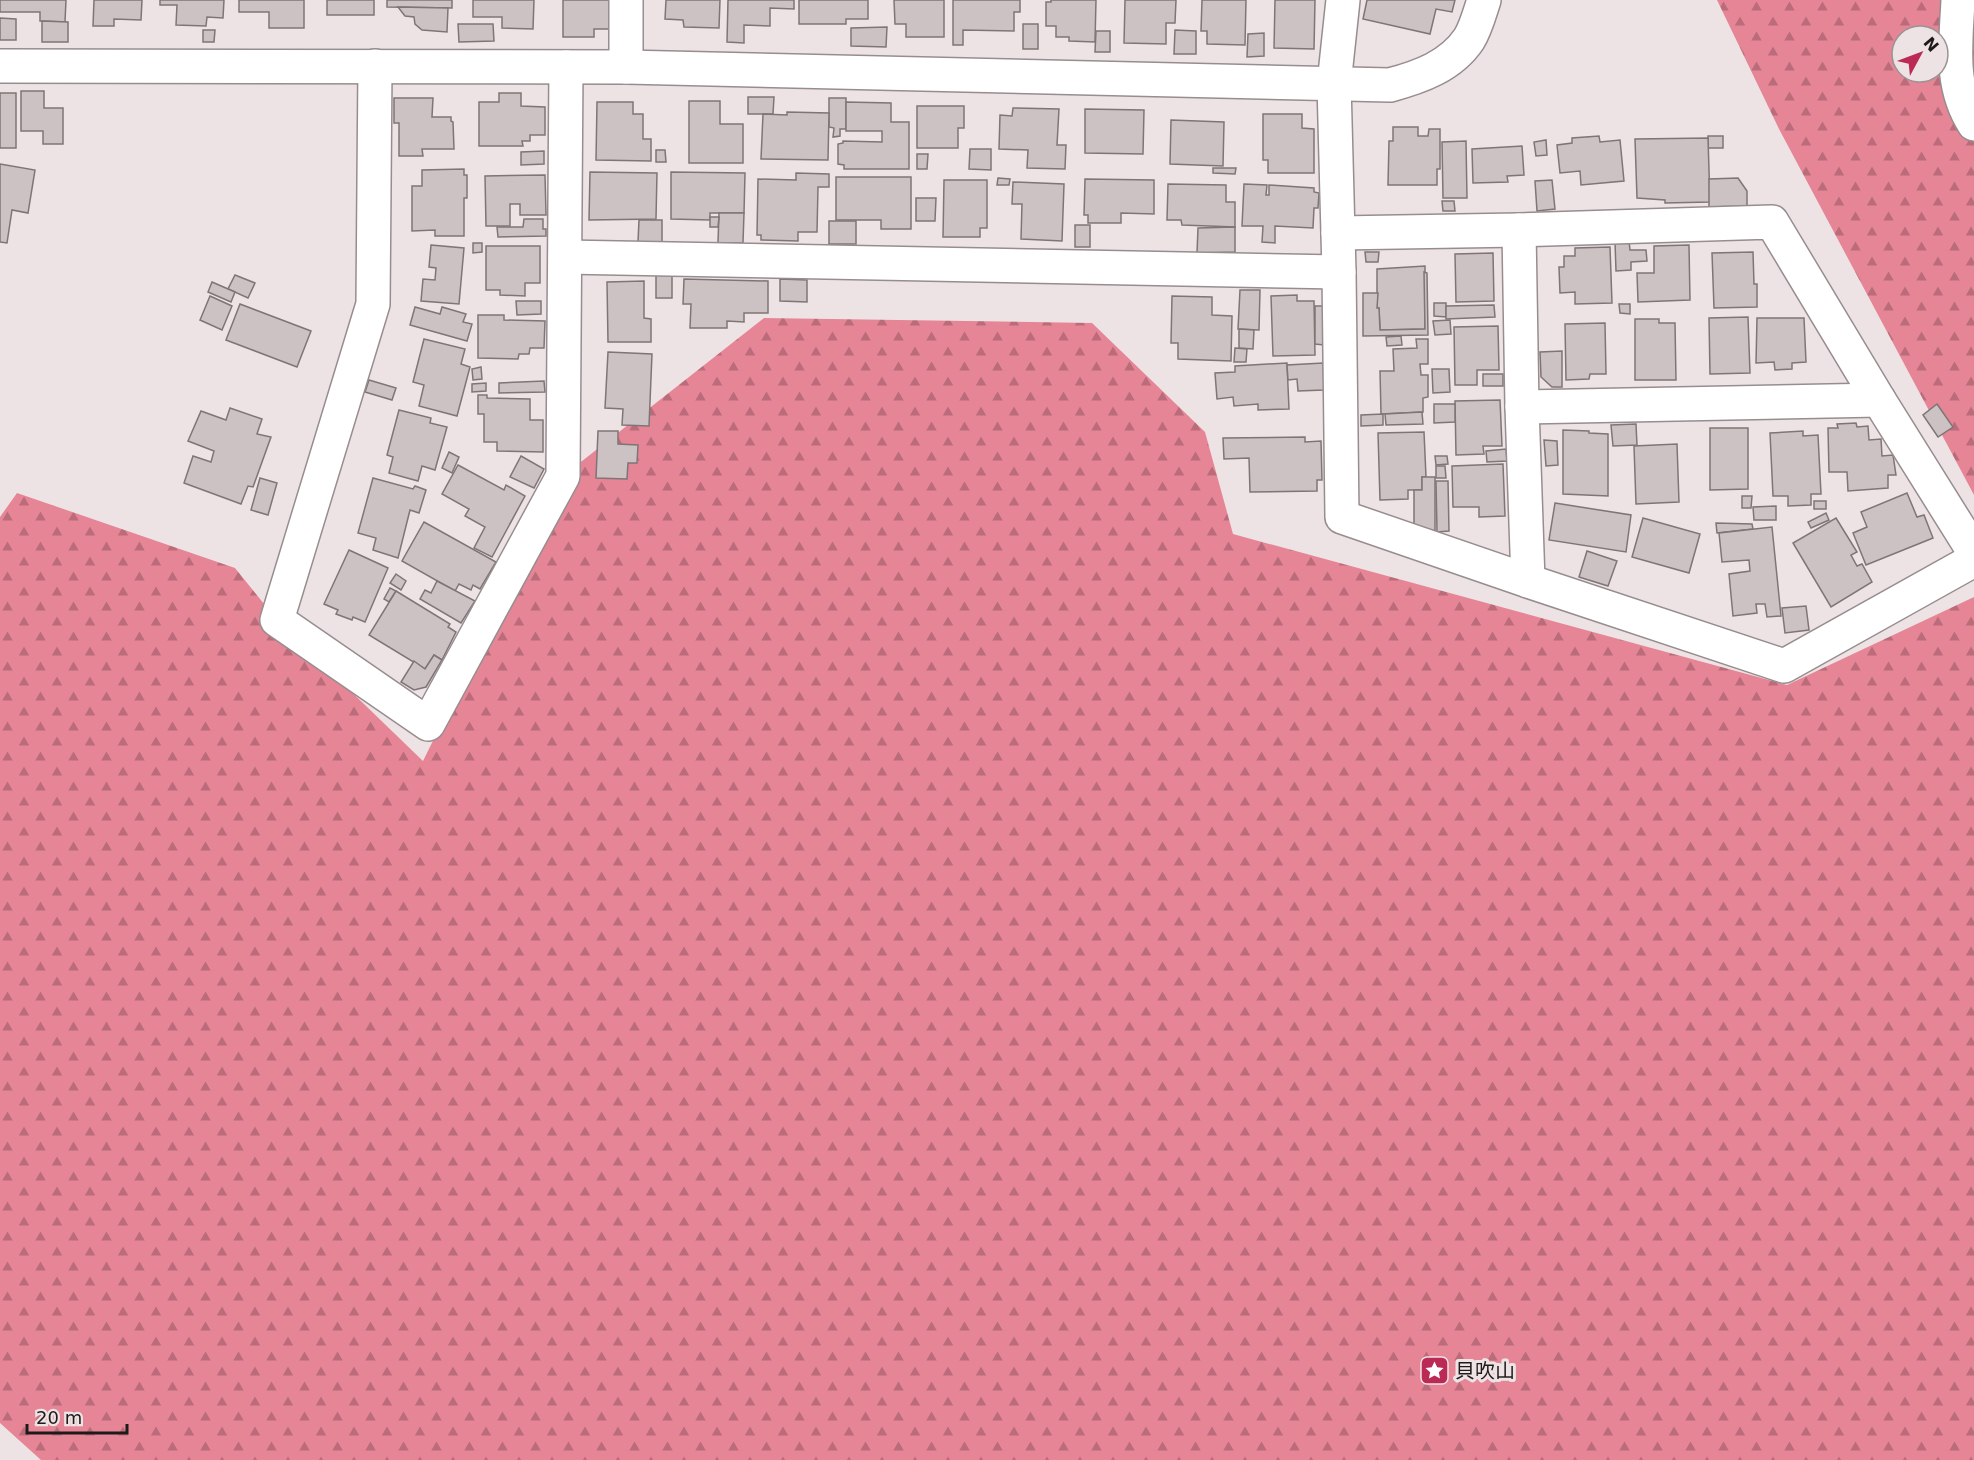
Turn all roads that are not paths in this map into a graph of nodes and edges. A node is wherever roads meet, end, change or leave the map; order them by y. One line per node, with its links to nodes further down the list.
1 (626, 0): 8 (street)
2 (1343, 0): 9 (street)
3 (1484, 0): 9 (street)
4 (1958, 0): 10 (street)
5 (0, 66): 6 (street)
6 (375, 66): 7 (street); 13 (street)
7 (566, 67): 8 (street); 13 (street)
8 (626, 67): 9 (street)
9 (1334, 84): 12 (street)
10 (1974, 124)
11 (1519, 230): 12 (street); 15 (street); 16 (street)
12 (1338, 232): 14 (street)
13 (565, 257): 14 (street)
14 (1339, 272): 19 (street)
15 (1880, 400): 16 (street); 17 (street)
16 (1522, 407): 19 (street)
17 (1974, 552)
18 (1974, 560): 19 (street)
19 (1528, 581)

